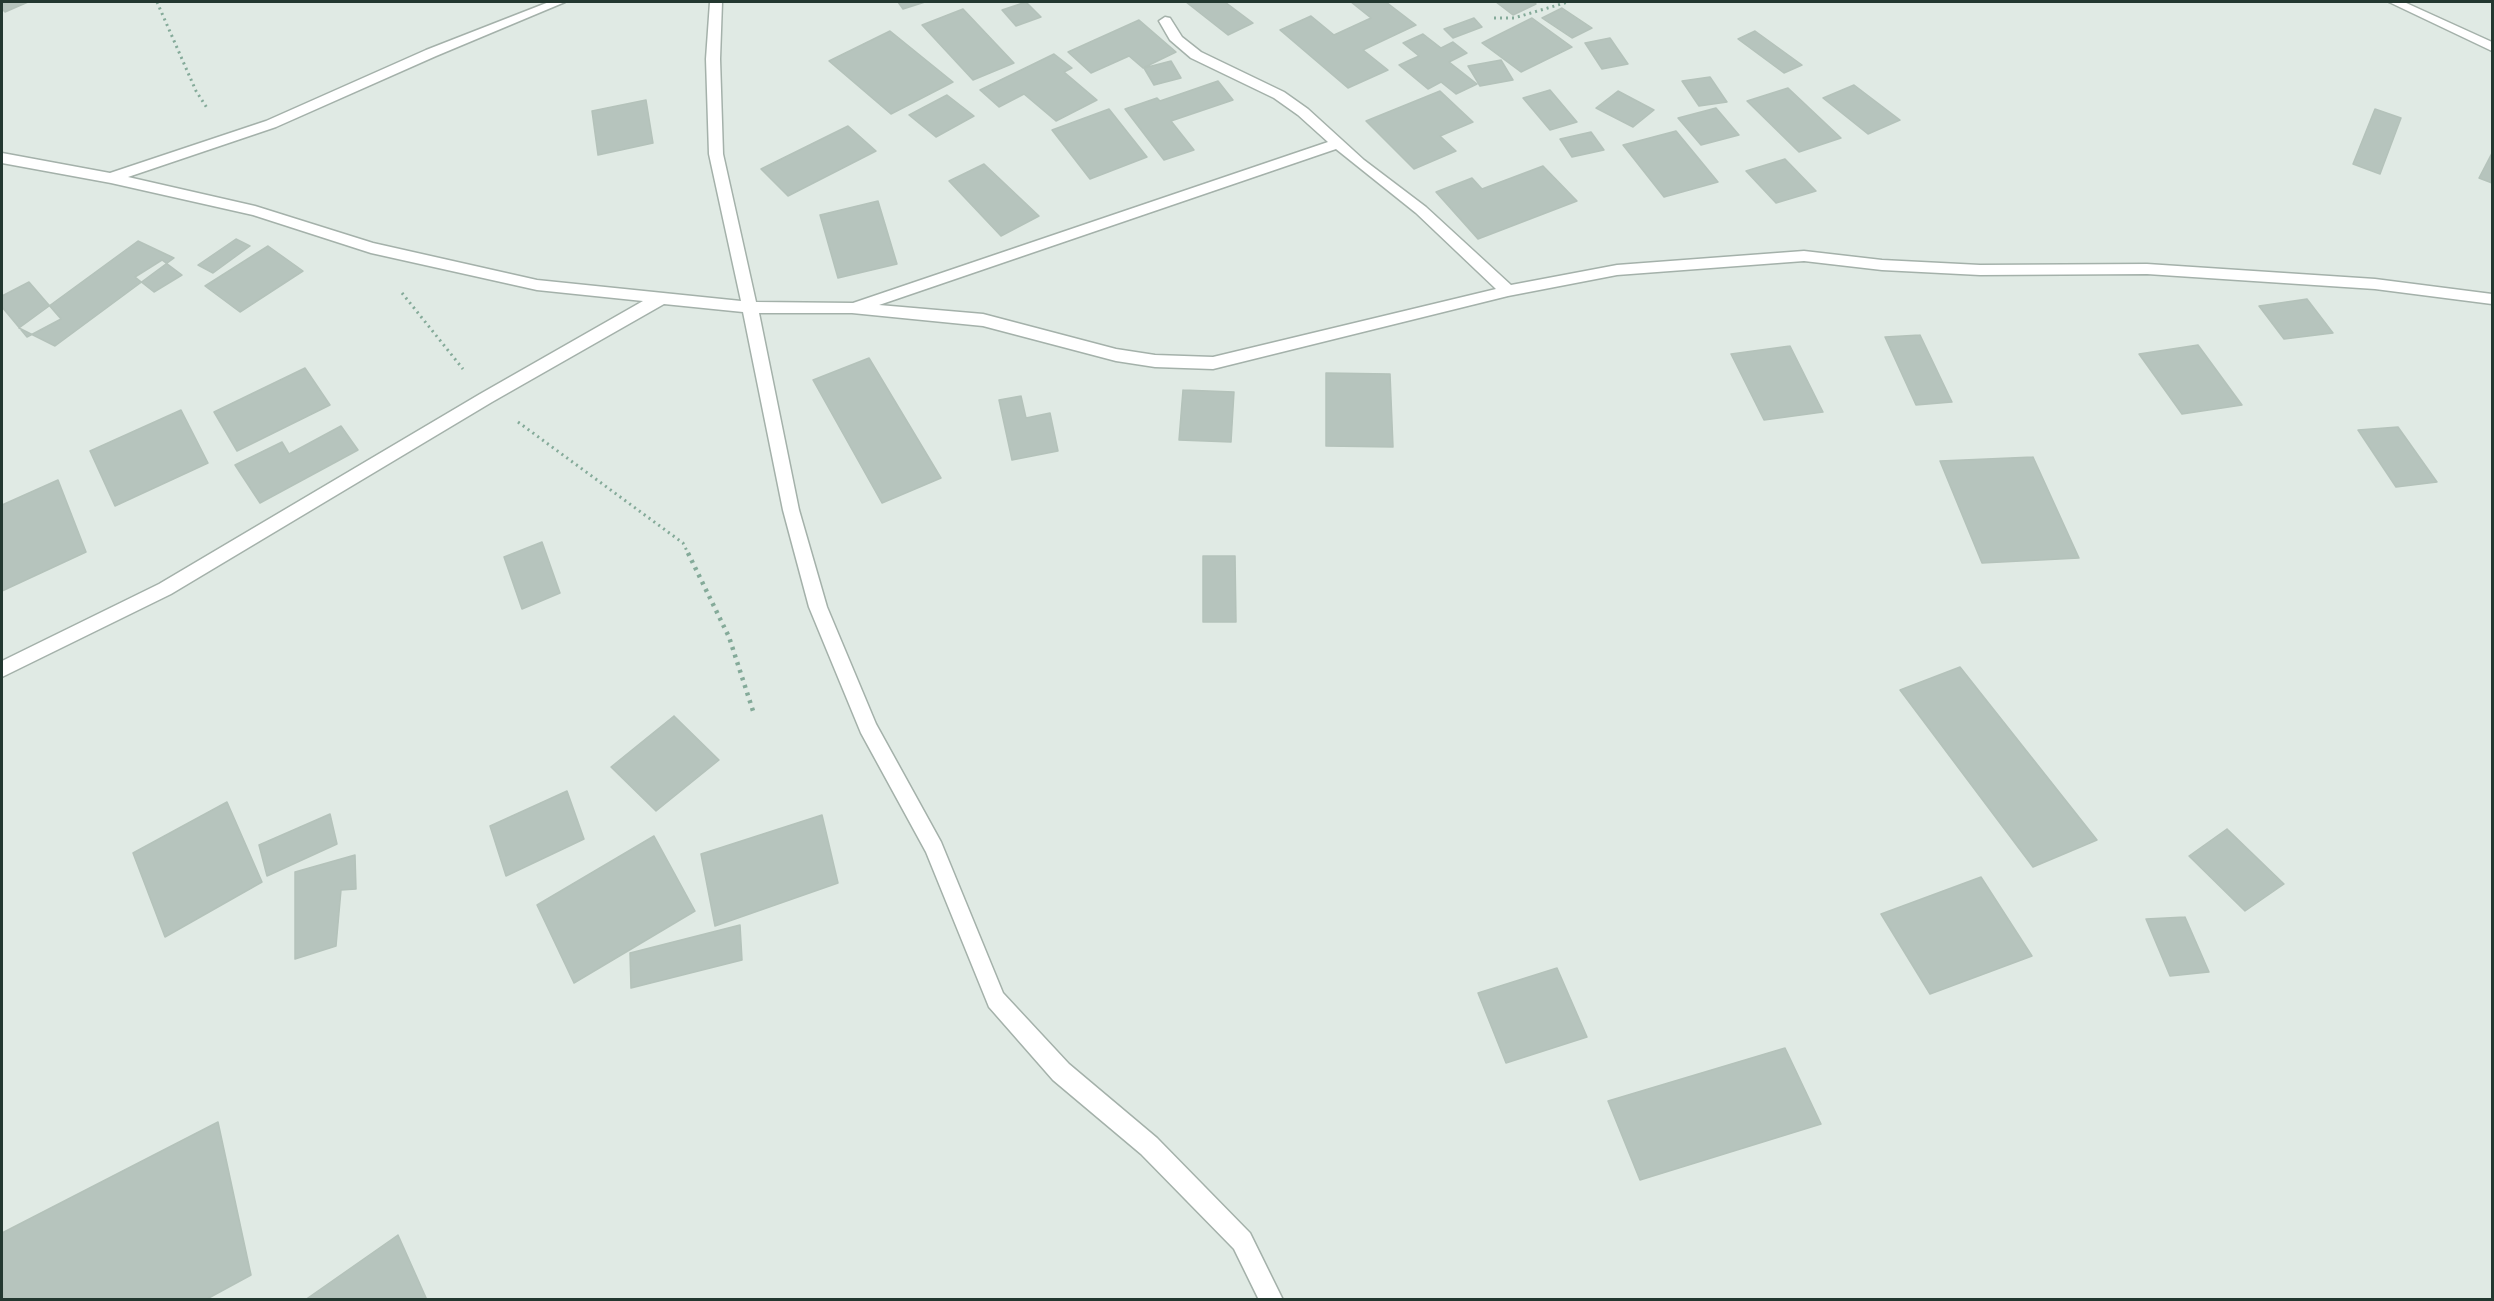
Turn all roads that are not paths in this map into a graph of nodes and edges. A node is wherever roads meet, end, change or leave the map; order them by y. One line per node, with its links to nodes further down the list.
1 (559, 2): 8 (street)
2 (716, 2): 12 (street)
3 (2395, 2): 5 (street)
4 (1166, 21): 6 (street)
5 (2493, 47)
6 (1337, 144): 9 (street); 13 (street)
7 (2, 158): 8 (street)
8 (111, 178): 10 (street)
9 (1508, 291): 11 (street); 13 (street)
10 (663, 297): 12 (street); 14 (street)
11 (2493, 299)
12 (750, 308): 13 (street); 15 (street)
13 (852, 308)
14 (2, 669)
15 (1272, 1299)

